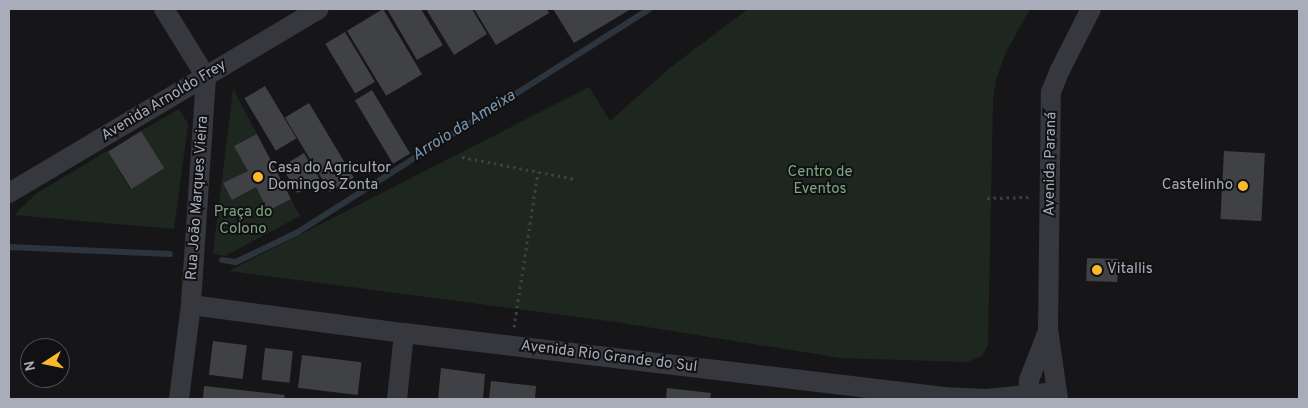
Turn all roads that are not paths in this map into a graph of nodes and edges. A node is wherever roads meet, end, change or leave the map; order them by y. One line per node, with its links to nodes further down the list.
1 (164, 9): 4 (street)
2 (319, 9): 4 (street, Avenida Arnoldo Frey)
3 (1092, 9): 7 (street, Avenida Paraná)
4 (206, 77): 5 (street, Avenida Arnoldo Frey); 6 (street, Rua João Marques Vieira)
5 (9, 193)
6 (191, 305): 8 (street, Avenida Rio Grande do Sul); 13 (street, Rua João Marques Vieira)
7 (1048, 330): 10 (street, Avenida Paraná); 11 (street, Avenida Paraná)
8 (404, 333): 9 (street, Avenida Rio Grande do Sul); 14 (street)
9 (838, 391): 12 (street, Avenida Rio Grande do Sul)
10 (1057, 396): 11 (street, Avenida Rio Grande do Sul)
11 (1028, 397): 12 (street, Avenida Rio Grande do Sul)
12 (946, 398)
13 (178, 399)
14 (397, 399)

